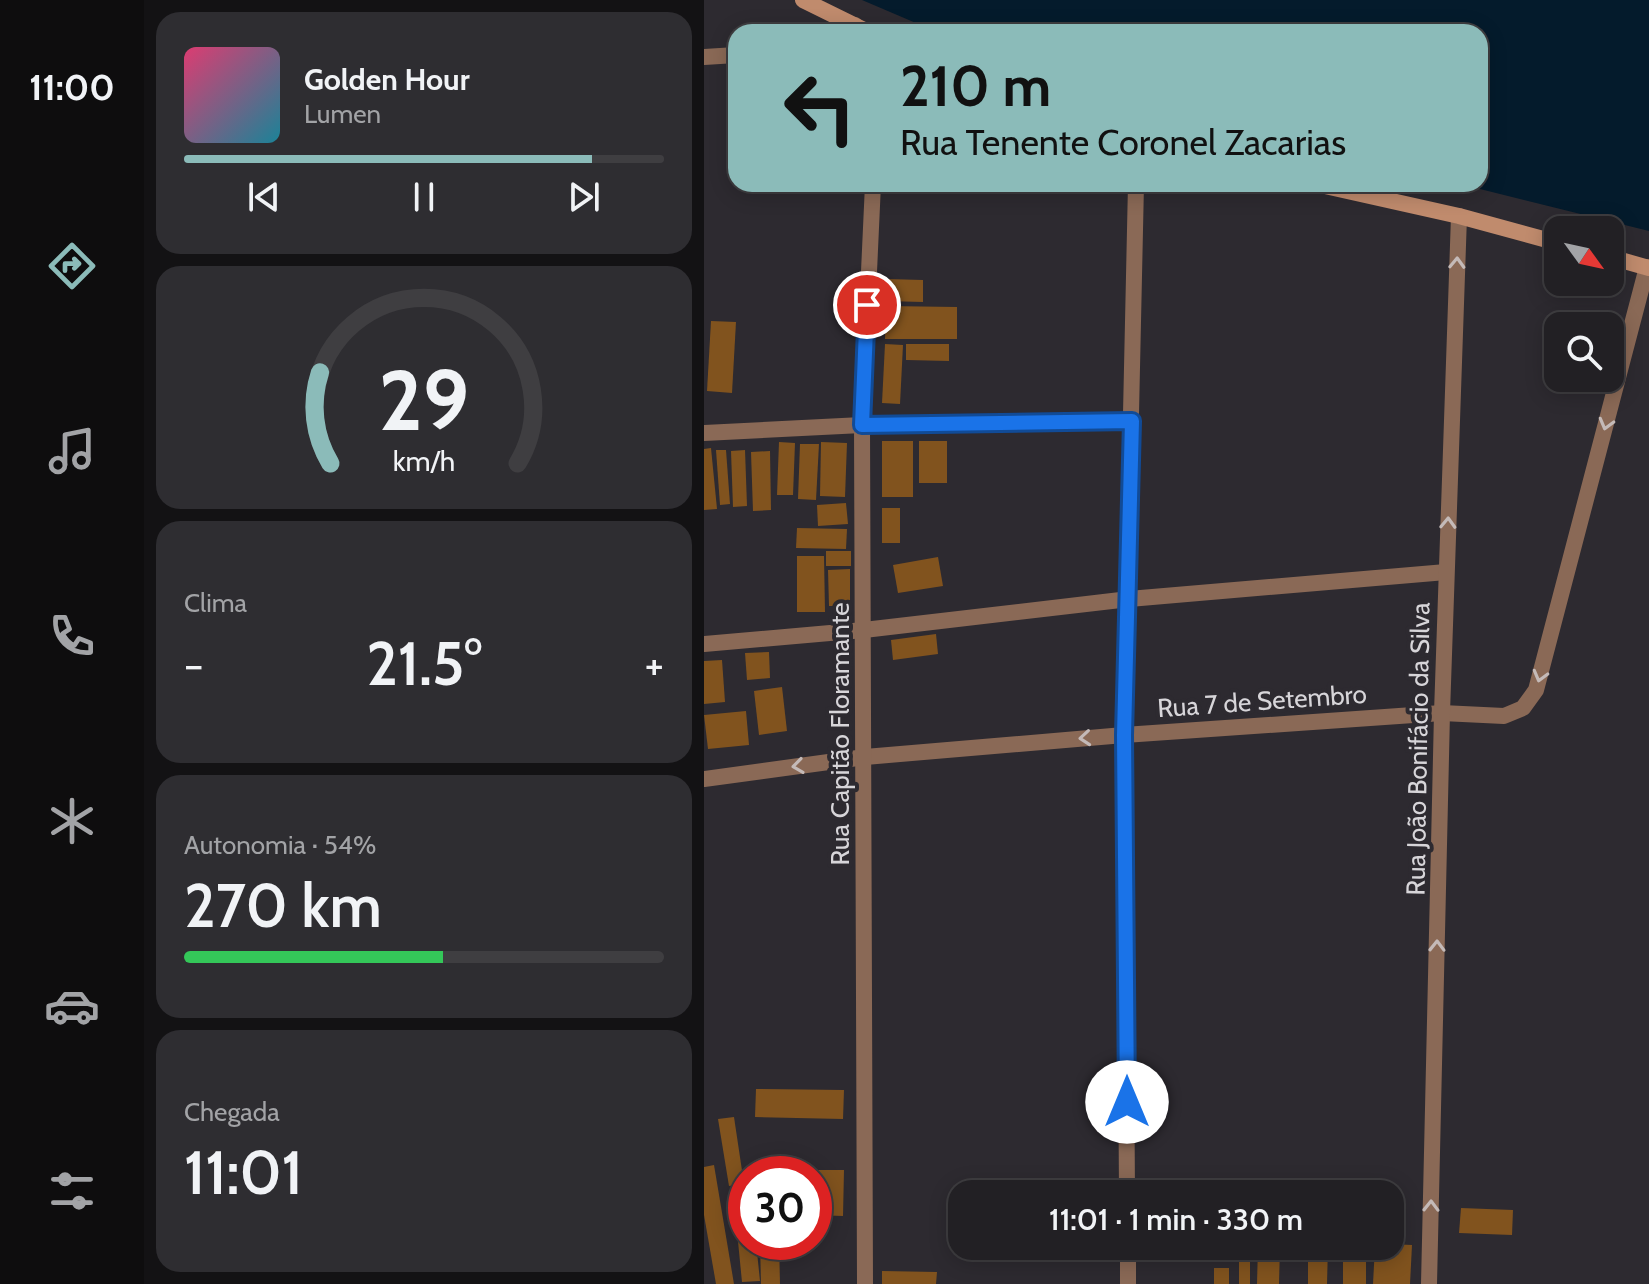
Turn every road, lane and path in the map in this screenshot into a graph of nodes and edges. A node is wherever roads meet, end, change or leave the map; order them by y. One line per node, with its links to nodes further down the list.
1 (803, 0): 2 (main road)
2 (854, 24)
3 (728, 56): 4 (street)
4 (704, 57)
5 (873, 192): 13 (street, Rua Capitão Floramante)
6 (1136, 192): 12 (street)
7 (1352, 192): 8 (main road)
8 (1459, 216): 9 (main road); 15 (street, Rua João Bonifácio da Silva, one-way to 8)
9 (1544, 239)
10 (1624, 261): 11 (main road)
11 (1648, 268): 19 (street, Rua 7 de Setembro, one-way to 19)
12 (1132, 421): 13 (street); 16 (street)
13 (862, 425): 14 (street); 17 (street, Rua Capitão Floramante)
14 (704, 433)
15 (1446, 572): 16 (street); 19 (street, Rua João Bonifácio da Silva)
16 (1129, 599): 17 (street); 20 (street)
17 (864, 630): 18 (street); 21 (street, Rua Capitão Floramante)
18 (704, 644)
19 (1442, 713): 20 (street, Rua 7 de Setembro); 27 (street, Rua João Bonifácio da Silva, one-way to 19)
20 (1124, 735): 21 (street, Rua 7 de Setembro, one-way to 21); 23 (street)
21 (865, 757): 22 (street, Rua 7 de Setembro, one-way to 22); 25 (street, Rua Capitão Floramante)
22 (704, 779)
23 (1127, 1180)
24 (1128, 1260): 26 (street)
25 (865, 1284)
26 (1128, 1284)
27 (1429, 1284)

